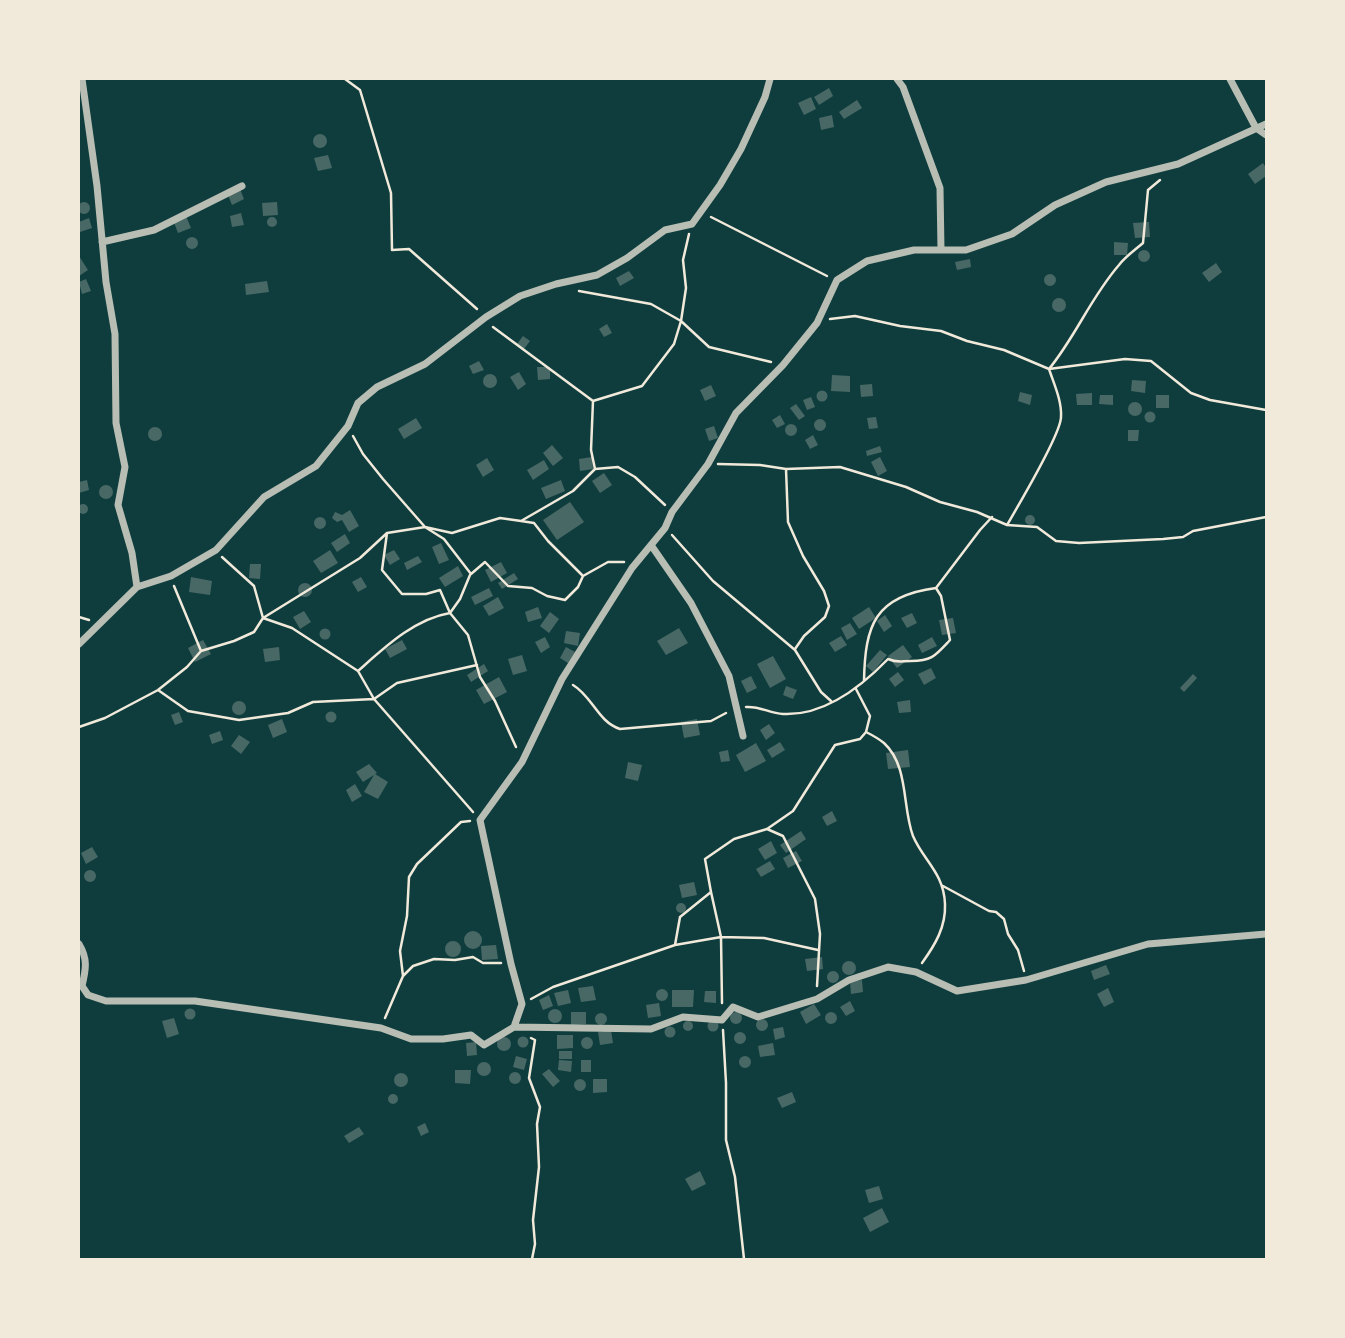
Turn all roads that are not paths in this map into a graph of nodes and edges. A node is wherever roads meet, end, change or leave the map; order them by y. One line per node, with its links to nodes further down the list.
1 (82, 79): 9 (street)
2 (770, 79): 12 (street)
3 (897, 79): 10 (street)
4 (1230, 79): 6 (street)
5 (1266, 124): 6 (street)
6 (1256, 128): 7 (street); 10 (street)
7 (1266, 135)
8 (242, 186): 9 (street)
9 (102, 242): 12 (street)
10 (941, 250): 11 (street)
11 (651, 545): 14 (street); 17 (street)
12 (137, 587): 13 (street)
13 (79, 644)
14 (743, 736)
15 (1266, 934): 17 (street)
16 (79, 944): 17 (street)
17 (514, 1027)

